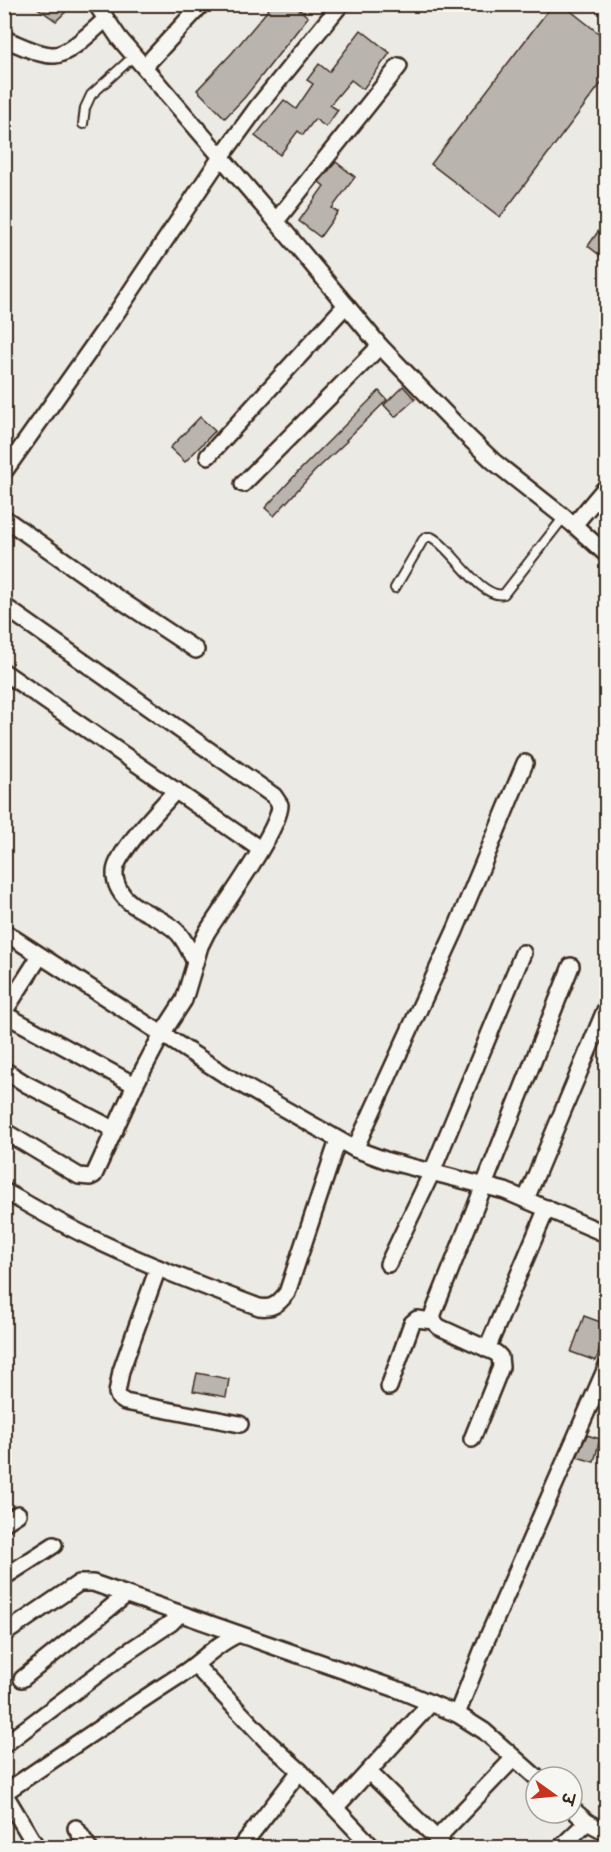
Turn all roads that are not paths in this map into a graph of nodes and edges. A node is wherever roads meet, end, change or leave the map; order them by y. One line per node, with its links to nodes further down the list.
1 (96, 4): 4 (street)
2 (202, 4): 6 (street)
3 (341, 4): 9 (street)
4 (105, 20): 5 (street); 6 (street)
5 (4, 39)
6 (139, 62): 8 (lane); 9 (street)
7 (399, 66): 10 (street)
8 (83, 124)
9 (220, 157): 10 (street); 14 (street)
10 (276, 221): 11 (street)
11 (346, 305): 12 (street); 13 (street)
12 (380, 346): 15 (street); 18 (street)
13 (208, 456)
14 (4, 472)
15 (243, 484)
16 (606, 487): 18 (street)
17 (4, 518): 22 (street)
18 (569, 521): 19 (street); 20 (lane)
19 (606, 554)
20 (395, 588)
21 (4, 606): 26 (street)
22 (196, 650)
23 (4, 672): 25 (street)
24 (525, 763): 40 (street)
25 (176, 790): 26 (street); 30 (street)
26 (260, 849): 30 (street)
27 (4, 932): 29 (street)
28 (523, 953): 41 (street)
29 (40, 956): 33 (street); 34 (street)
30 (195, 962): 34 (street)
31 (572, 966): 42 (street)
32 (606, 1008): 44 (street)
33 (4, 1013): 36 (street)
34 (162, 1034): 36 (street); 39 (street)
35 (4, 1070): 37 (street)
36 (135, 1085): 37 (street)
37 (115, 1130): 38 (street)
38 (4, 1131)
39 (338, 1140): 40 (street); 48 (street)
40 (355, 1149): 41 (street)
41 (432, 1172): 42 (street); 47 (street)
42 (483, 1185): 44 (street); 49 (street)
43 (4, 1191): 48 (street)
44 (526, 1198): 45 (street)
45 (546, 1208): 46 (street); 50 (street)
46 (606, 1234)
47 (388, 1264)
48 (158, 1268): 54 (street)
49 (434, 1320): 50 (street); 52 (street)
50 (487, 1349): 55 (street)
51 (606, 1368): 53 (street)
52 (389, 1387)
53 (602, 1388): 67 (street)
54 (240, 1424)
55 (472, 1439)
56 (18, 1514): 57 (street)
57 (4, 1523)
58 (54, 1545): 59 (street)
59 (4, 1577)
60 (126, 1595): 61 (street); 62 (street); 65 (street)
61 (180, 1614): 63 (street); 68 (street)
62 (4, 1634)
63 (237, 1635): 64 (street); 66 (street)
64 (195, 1665): 71 (street); 79 (street)
65 (22, 1679)
66 (431, 1703): 67 (street); 72 (street)
67 (457, 1714): 69 (street)
68 (4, 1745)
69 (514, 1758): 70 (street); 78 (street)
70 (524, 1767)
71 (300, 1771): 73 (street); 81 (street)
72 (369, 1772): 73 (street); 78 (street)
73 (336, 1807): 82 (street)
74 (584, 1819): 75 (street)
75 (587, 1822): 77 (street); 83 (street)
76 (76, 1828): 80 (street)
77 (606, 1832)
78 (441, 1845)
79 (37, 1848)
80 (89, 1848)
81 (240, 1848)
82 (373, 1848)
83 (560, 1848)

